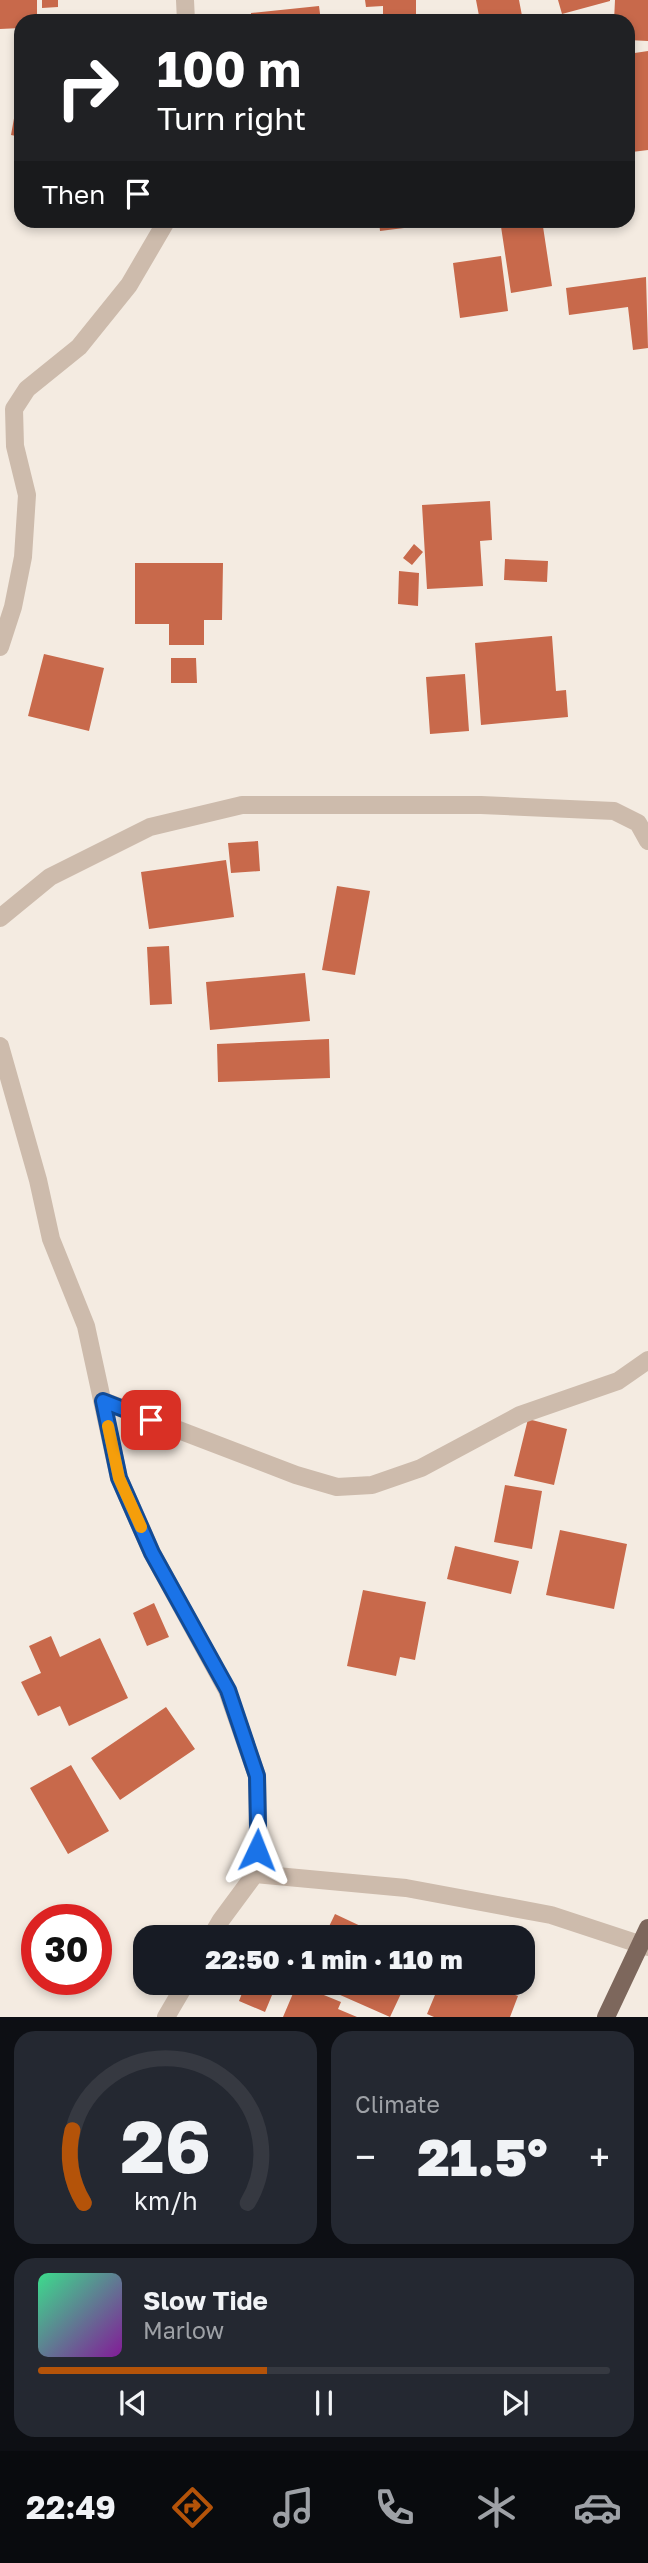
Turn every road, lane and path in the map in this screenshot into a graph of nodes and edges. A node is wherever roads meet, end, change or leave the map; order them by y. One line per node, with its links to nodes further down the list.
1 (162, 228): 2 (street)
2 (0, 647)
3 (648, 839): 4 (street)
4 (0, 918)
5 (0, 1046): 7 (street)
6 (648, 1360): 7 (street)
7 (103, 1401): 8 (street)
8 (255, 1874): 9 (street); 10 (street)
9 (218, 1925)
10 (646, 1939): 13 (main road)
11 (179, 1995): 12 (street)
12 (166, 2017)
13 (606, 2017)

